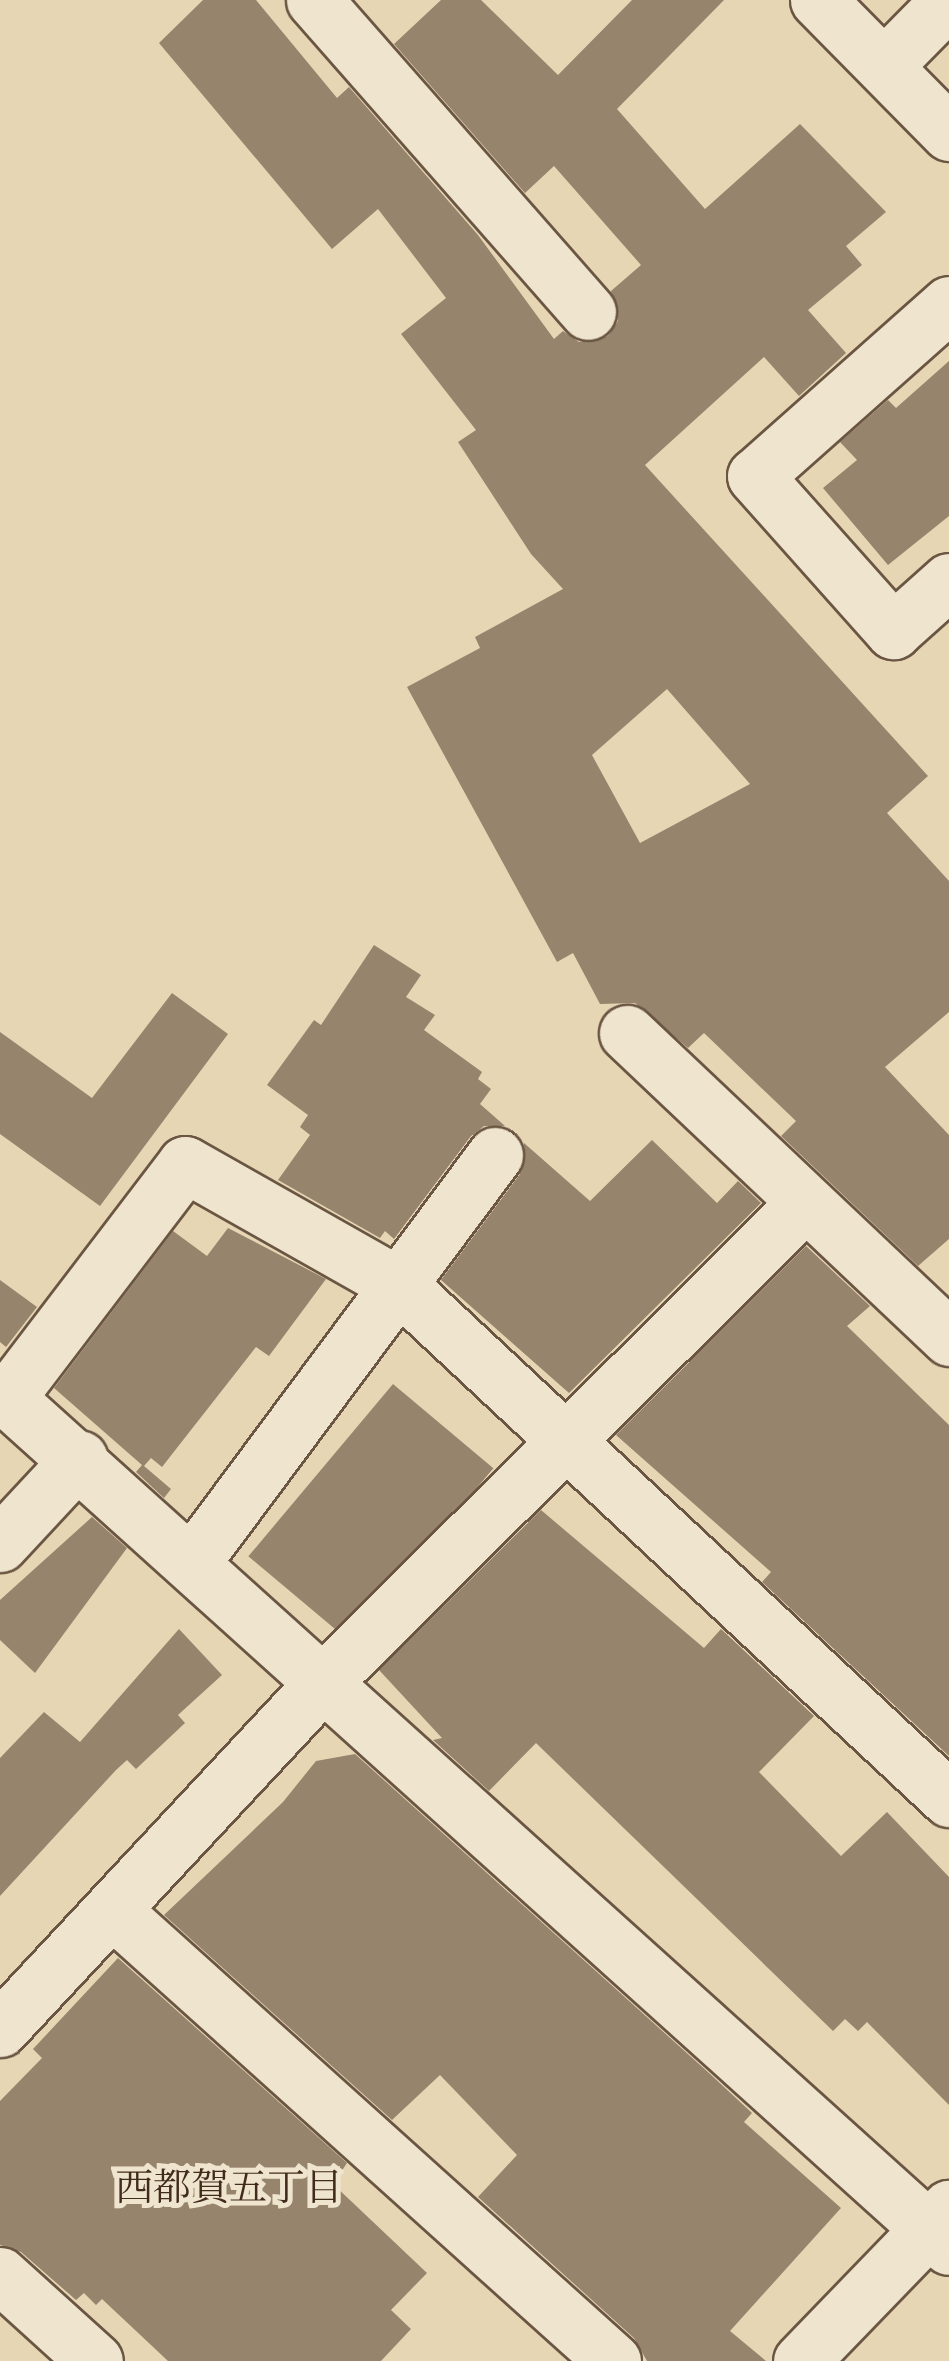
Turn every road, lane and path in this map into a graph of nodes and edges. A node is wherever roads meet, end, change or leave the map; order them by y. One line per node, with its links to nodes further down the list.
1 (314, 0): 7 (street)
2 (818, 0): 4 (street)
3 (949, 0): 4 (street)
4 (884, 66): 5 (street)
5 (949, 133)
6 (949, 304): 8 (street)
7 (588, 312)
8 (949, 582)
9 (628, 1033): 11 (street)
10 (495, 1155): 12 (street)
11 (806, 1202): 13 (street); 15 (street)
12 (399, 1285): 14 (street); 15 (street); 18 (street)
13 (949, 1338)
14 (3, 1395): 16 (street)
15 (566, 1441): 19 (street); 20 (street)
16 (80, 1458): 17 (street); 18 (street)
17 (0, 1544)
18 (194, 1561): 19 (street)
19 (325, 1680): 21 (street); 23 (street)
20 (949, 1799)
21 (112, 1910): 22 (street); 26 (street)
22 (0, 2029)
23 (942, 2228): 27 (street)
24 (0, 2274): 25 (street)
25 (95, 2361)
26 (613, 2361)
27 (801, 2361)

